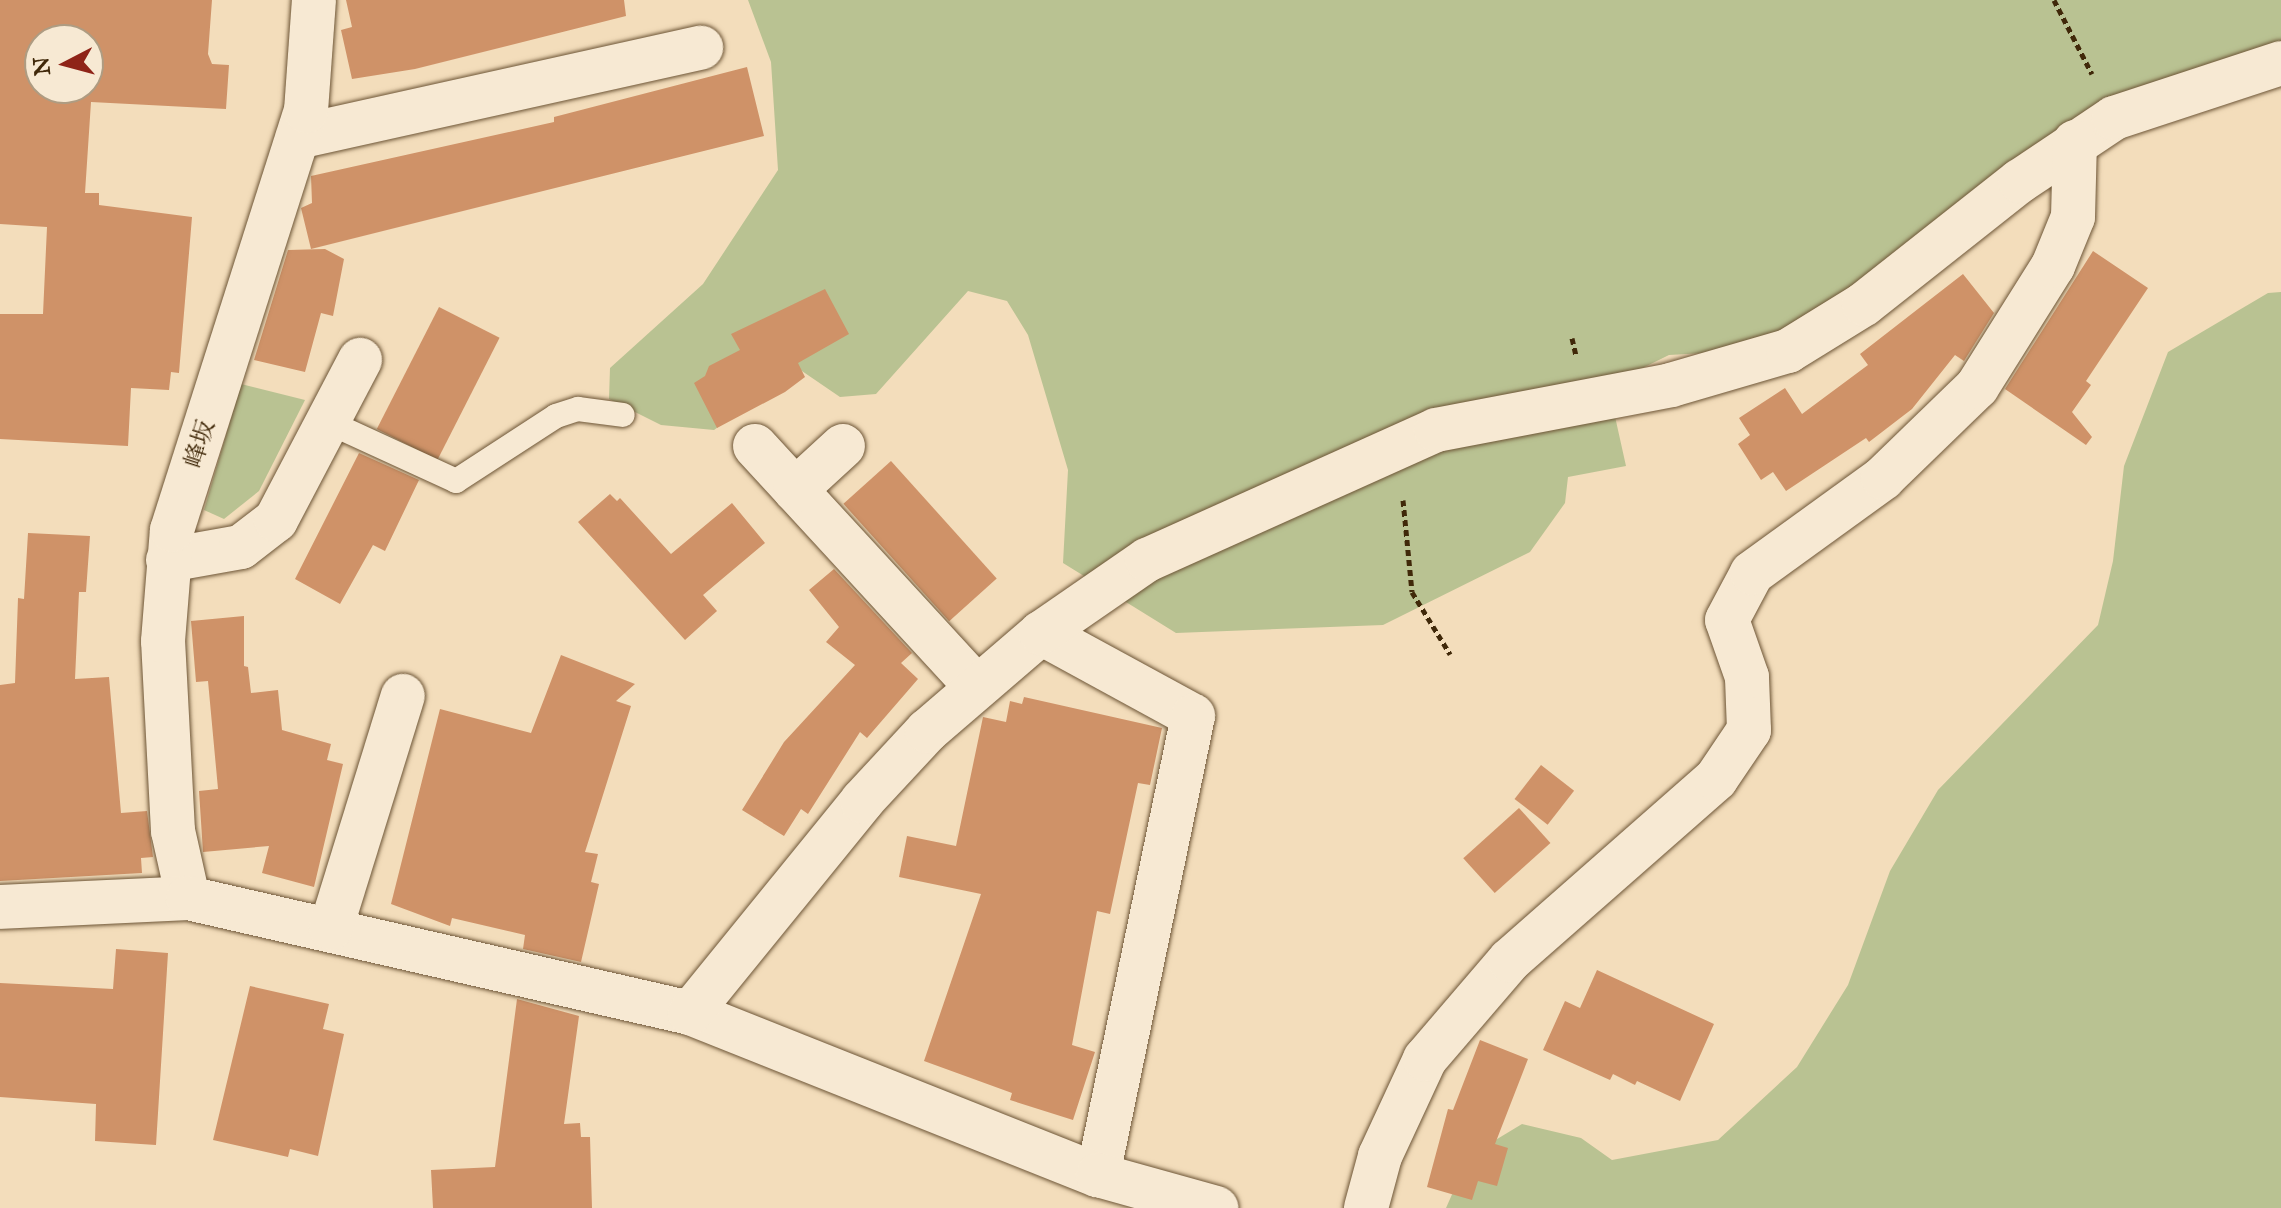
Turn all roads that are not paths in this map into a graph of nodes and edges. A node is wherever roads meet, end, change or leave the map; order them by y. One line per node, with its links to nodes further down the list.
1 (314, 0): 4 (street, 峰坂)
2 (701, 48): 4 (street)
3 (2281, 63): 5 (street)
4 (298, 137): 12 (street, 峰坂)
5 (2075, 142): 13 (street); 22 (street)
6 (360, 360): 8 (street)
7 (623, 415): 8 (lane)
8 (328, 422): 12 (street)
9 (755, 446): 11 (street)
10 (843, 446): 11 (street)
11 (795, 490): 14 (street)
12 (168, 560): 16 (street, 峰坂)
13 (1041, 633): 14 (street); 20 (street)
14 (976, 686): 19 (street)
15 (403, 696): 18 (street)
16 (188, 898): 17 (street); 18 (street)
17 (0, 907)
18 (331, 928): 19 (street)
19 (690, 1013): 20 (street)
20 (1098, 1175): 21 (street)
21 (1216, 1208)
22 (1366, 1208)

